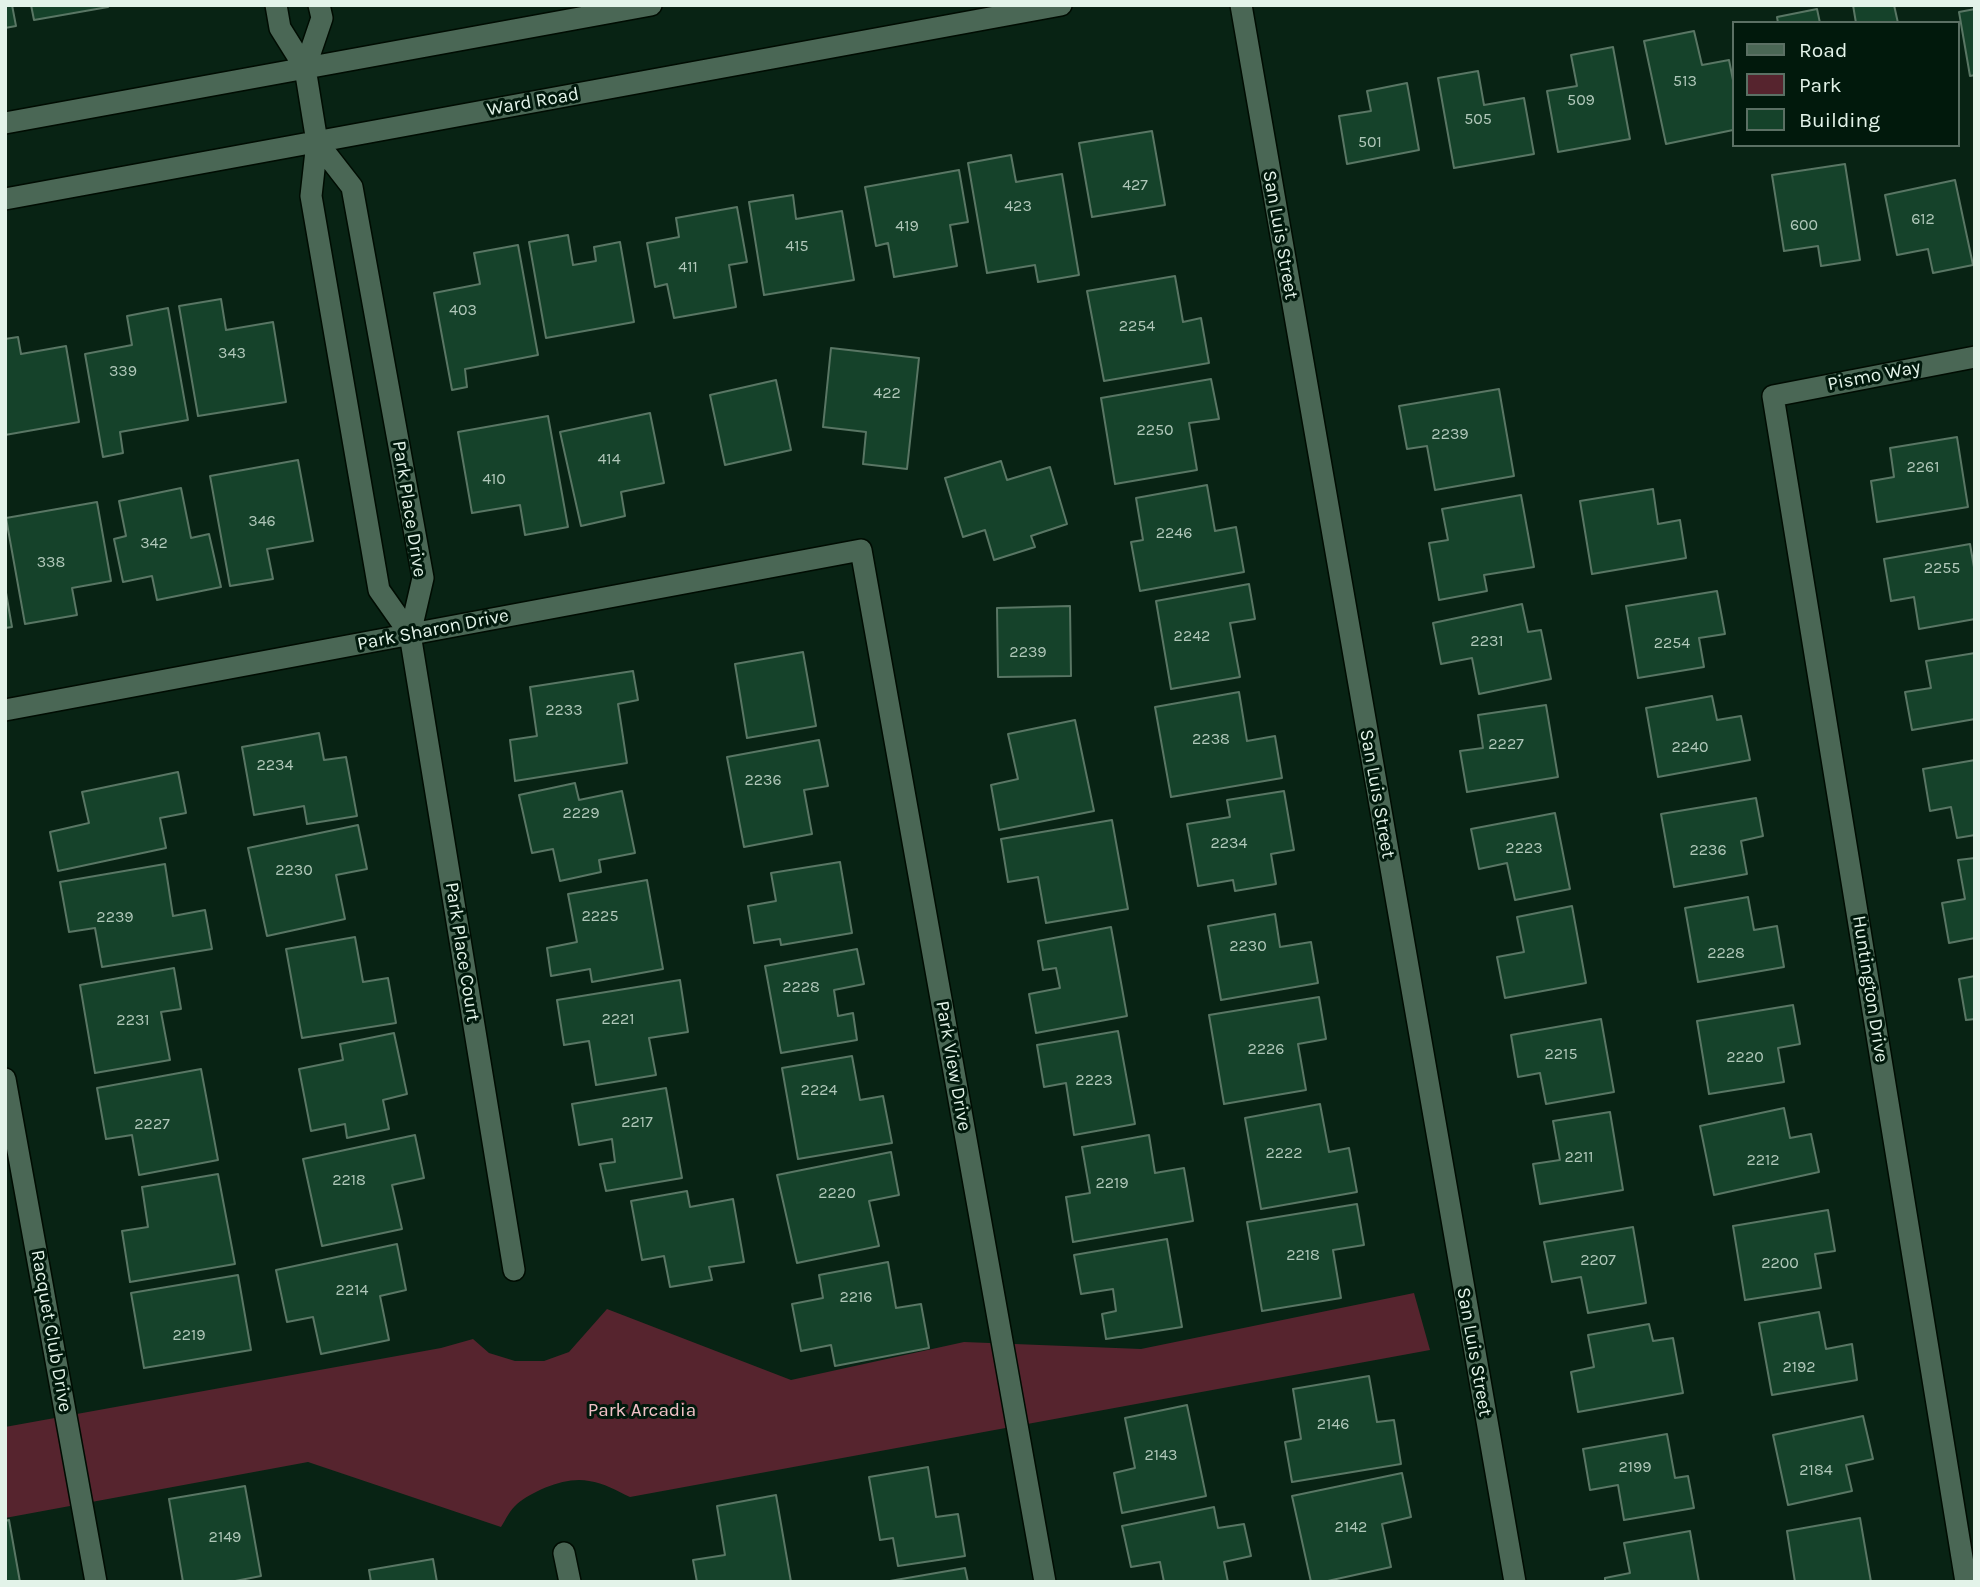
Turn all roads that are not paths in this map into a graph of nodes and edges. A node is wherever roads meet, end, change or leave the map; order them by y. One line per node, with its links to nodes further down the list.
1 (276, 5): 6 (street)
2 (319, 5): 6 (street, Park Place Drive)
3 (652, 5): 6 (street)
4 (1061, 5): 8 (street, Ward Road)
5 (1241, 5): 21 (street, San Luis Street)
6 (305, 68): 7 (street); 8 (street, Park Place Drive)
7 (5, 123)
8 (317, 142): 9 (street, Ward Road); 13 (street, Park Place Drive); 13 (street, Park Place Drive)
9 (5, 199)
10 (1975, 357): 11 (street, Pismo Way)
11 (1773, 396): 22 (street, Huntington Drive)
12 (861, 551): 13 (street, Park Sharon Drive); 20 (street, Park View Drive)
13 (411, 634): 14 (street, Park Sharon Drive); 16 (street, Park Place Court)
14 (5, 710)
15 (5, 1079): 18 (street, Racquet Club Drive)
16 (514, 1269)
17 (564, 1553): 19 (street)
18 (96, 1582)
19 (569, 1582)
20 (1045, 1582)
21 (1515, 1582)
22 (1966, 1582)

